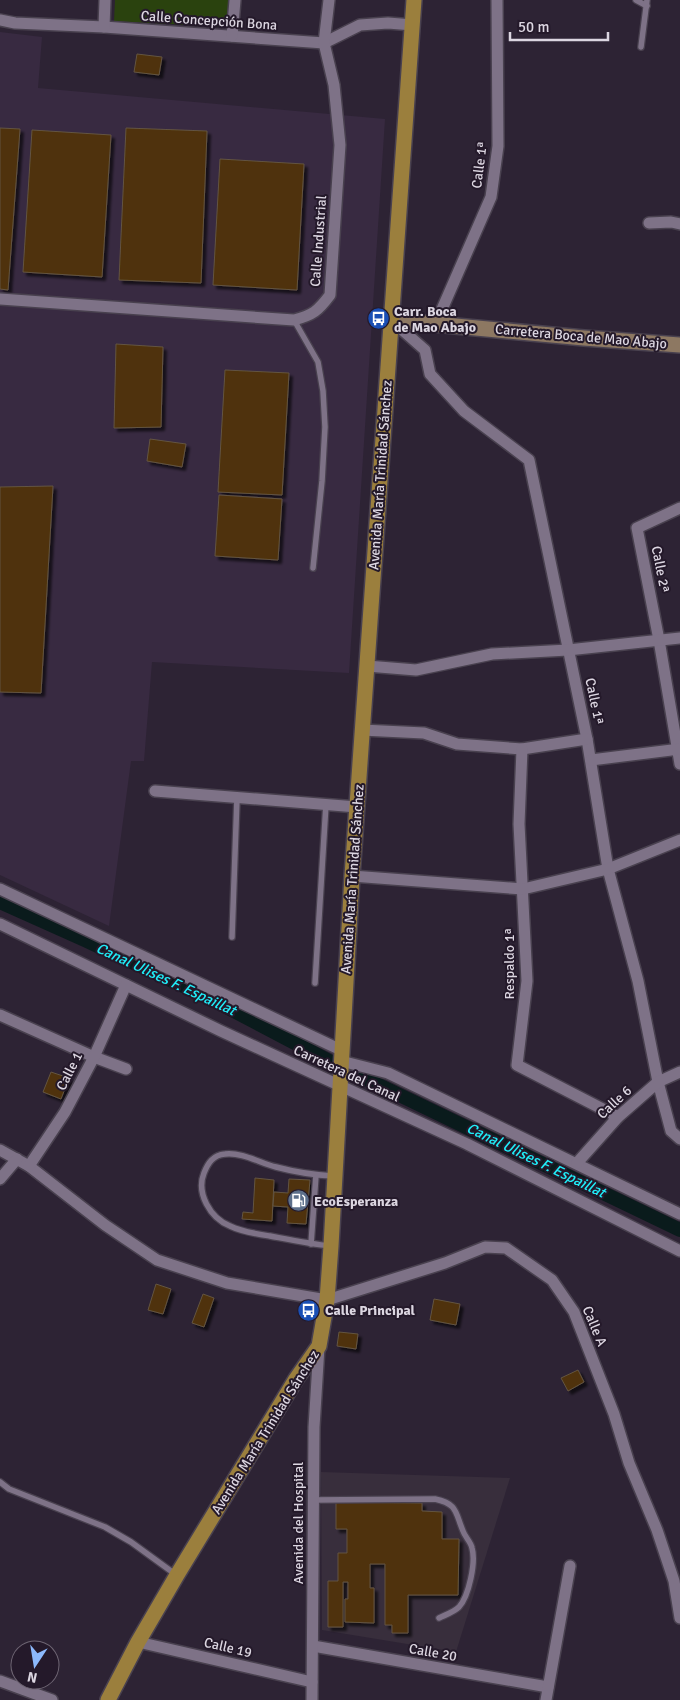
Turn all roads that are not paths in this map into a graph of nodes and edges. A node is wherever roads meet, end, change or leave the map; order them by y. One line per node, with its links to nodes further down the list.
1 (105, 0): 9 (street)
2 (235, 0): 10 (street)
3 (329, 0): 11 (street, Calle Industrial)
4 (497, 0): 18 (street, Calle 1ª)
5 (636, 0): 6 (lane)
6 (647, 3): 12 (lane)
7 (413, 9): 11 (street); 17 (main road, Avenida María Trinidad Sánchez)
8 (0, 20): 9 (street, Calle Concepción Bona)
9 (104, 27): 10 (street, Calle Concepción Bona)
10 (232, 36): 11 (street, Calle Concepción Bona)
11 (324, 43): 16 (street, Calle Industrial)
12 (641, 47)
13 (650, 223): 14 (street)
14 (680, 224)
15 (0, 300): 16 (street, Calle Industrial)
16 (294, 320): 21 (lane)
17 (392, 320): 18 (street, Carretera Boca de Mao Abajo); 24 (street, Calle 1ª); 25 (main road, Avenida María Trinidad Sánchez)
18 (436, 323): 19 (street, Carretera Boca de Mao Abajo)
19 (680, 345)
20 (680, 508): 23 (street, Calle 2ª)
21 (313, 568)
22 (680, 638): 23 (street)
23 (659, 640): 24 (street); 29 (street, Calle 2ª)
24 (568, 650): 25 (street); 27 (street, Calle 1ª)
25 (367, 666): 26 (main road, Avenida María Trinidad Sánchez)
26 (362, 730): 28 (street); 35 (main road, Avenida María Trinidad Sánchez)
27 (587, 740): 28 (street); 30 (street, Calle 1ª)
28 (522, 748): 40 (street, Respaldo 1ª)
29 (679, 750): 30 (street); 31 (street, Calle 2ª)
30 (591, 760): 37 (street, Calle 1ª)
31 (680, 764)
32 (155, 791): 33 (street)
33 (237, 798): 34 (street); 42 (lane)
34 (326, 804): 35 (street); 43 (lane)
35 (357, 806): 38 (main road, Avenida María Trinidad Sánchez)
36 (680, 840): 37 (street)
37 (608, 869): 40 (street); 50 (street, Calle 1ª)
38 (352, 876): 40 (street); 46 (main road, Avenida María Trinidad Sánchez)
39 (0, 889): 46 (street, Carretera del Canal)
40 (522, 889): 52 (street, Respaldo 1ª)
41 (0, 924): 44 (street, Carretera del Canal)
42 (232, 937)
43 (315, 983)
44 (126, 984): 47 (street, Calle 1); 51 (street, Carretera del Canal)
45 (0, 1015): 47 (street)
46 (341, 1056): 51 (main road, Avenida María Trinidad Sánchez); 56 (street, Carretera del Canal)
47 (94, 1057): 48 (street); 57 (street, Calle 1)
48 (126, 1069)
49 (680, 1072): 50 (street, Calle 6)
50 (658, 1082): 52 (street, Calle 6); 53 (street, Calle 1ª)
51 (340, 1086): 59 (main road, Avenida María Trinidad Sánchez); 64 (street, Carretera del Canal)
52 (618, 1116): 56 (street, Calle 6)
53 (680, 1139)
54 (0, 1150): 55 (street)
55 (17, 1159): 57 (street); 60 (street)
56 (577, 1163): 61 (street, Carretera del Canal)
57 (29, 1166): 65 (street)
58 (316, 1175): 59 (lane); 62 (lane); 62 (lane)
59 (335, 1176): 63 (main road, Avenida María Trinidad Sánchez)
60 (0, 1179)
61 (679, 1211)
62 (311, 1244): 63 (lane)
63 (331, 1246): 65 (main road, Avenida María Trinidad Sánchez)
64 (680, 1251)
65 (326, 1300): 66 (main road, Avenida María Trinidad Sánchez); 72 (street, Calle A)
66 (319, 1346): 68 (street, Avenida del Hospital); 70 (main road, Avenida María Trinidad Sánchez)
67 (0, 1482): 70 (lane)
68 (313, 1500): 71 (lane); 74 (street, Avenida del Hospital)
69 (570, 1566): 77 (street)
70 (177, 1575): 73 (main road, Avenida María Trinidad Sánchez)
71 (439, 1618)
72 (680, 1618)
73 (138, 1642): 76 (street, Calle 19); 79 (main road, Avenida María Trinidad Sánchez)
74 (313, 1646): 76 (street, Avenida del Hospital); 77 (street, Calle 20)
75 (0, 1681): 78 (street)
76 (312, 1682): 80 (street, Avenida del Hospital)
77 (548, 1687): 81 (street)
78 (52, 1700)
79 (108, 1700)
80 (312, 1700)
81 (546, 1700)

